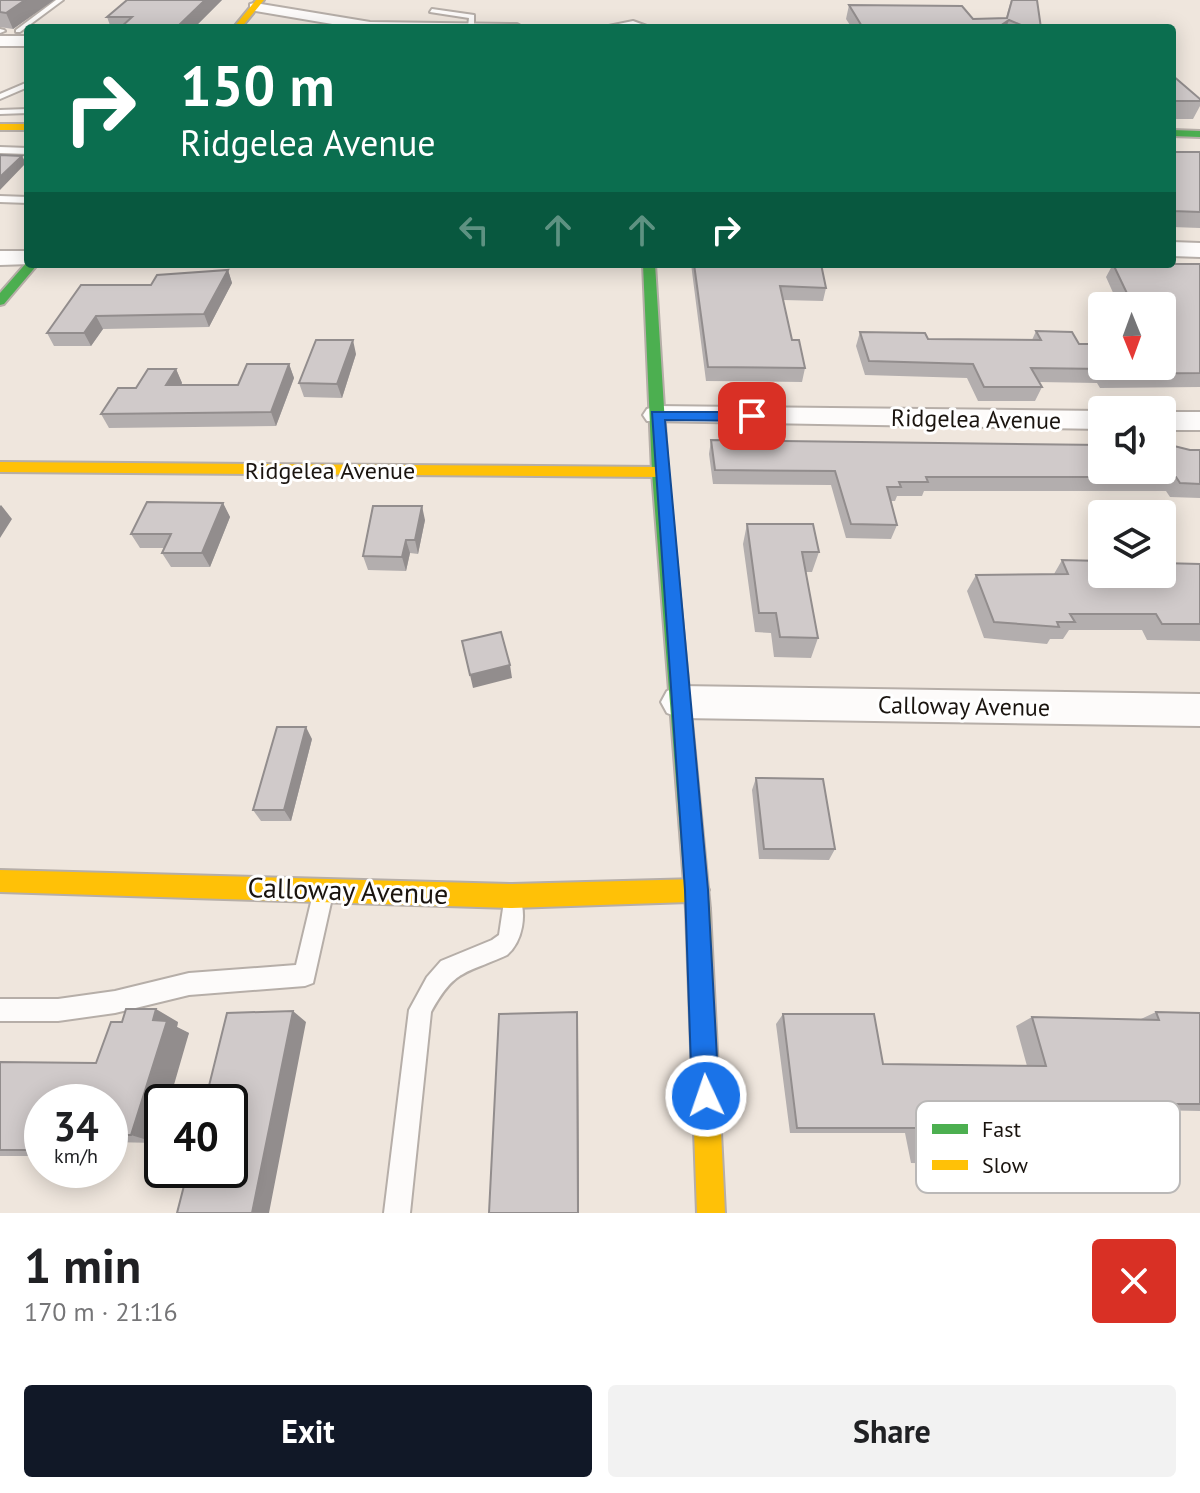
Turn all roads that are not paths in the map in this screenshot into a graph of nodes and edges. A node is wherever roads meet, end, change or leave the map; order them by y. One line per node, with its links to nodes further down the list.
1 (60, 0): 4 (lane)
2 (258, 3): 5 (street); 6 (street)
3 (432, 11): 7 (lane)
4 (35, 24)
5 (240, 24)
6 (360, 24)
7 (471, 24)
8 (0, 34): 9 (street)
9 (23, 36)
10 (24, 85): 11 (lane)
11 (0, 97)
12 (24, 111): 13 (lane)
13 (0, 112)
14 (0, 127): 15 (street)
15 (24, 127)
16 (1176, 133): 17 (street)
17 (1200, 134)
18 (0, 150): 19 (lane)
19 (24, 151)
20 (0, 199): 21 (lane)
21 (24, 200)
22 (1176, 249): 23 (street)
23 (1200, 250)
24 (0, 258): 25 (street)
25 (24, 258)
26 (29, 268): 28 (street)
27 (649, 268): 29 (street)
28 (0, 301)
29 (657, 415): 30 (street, Ridgelea Avenue); 34 (street)
30 (1088, 420)
31 (1176, 421): 32 (street)
32 (1200, 421)
33 (0, 467): 34 (street, Ridgelea Avenue)
34 (660, 472): 35 (street)
35 (680, 702): 36 (street, Calloway Avenue); 39 (street)
36 (1200, 710)
37 (0, 881): 38 (street, Calloway Avenue)
38 (324, 889): 40 (street, Calloway Avenue); 41 (lane)
39 (697, 890): 40 (street, Calloway Avenue); 43 (street)
40 (512, 896): 42 (lane)
41 (0, 1010)
42 (397, 1213)
43 (711, 1213)

